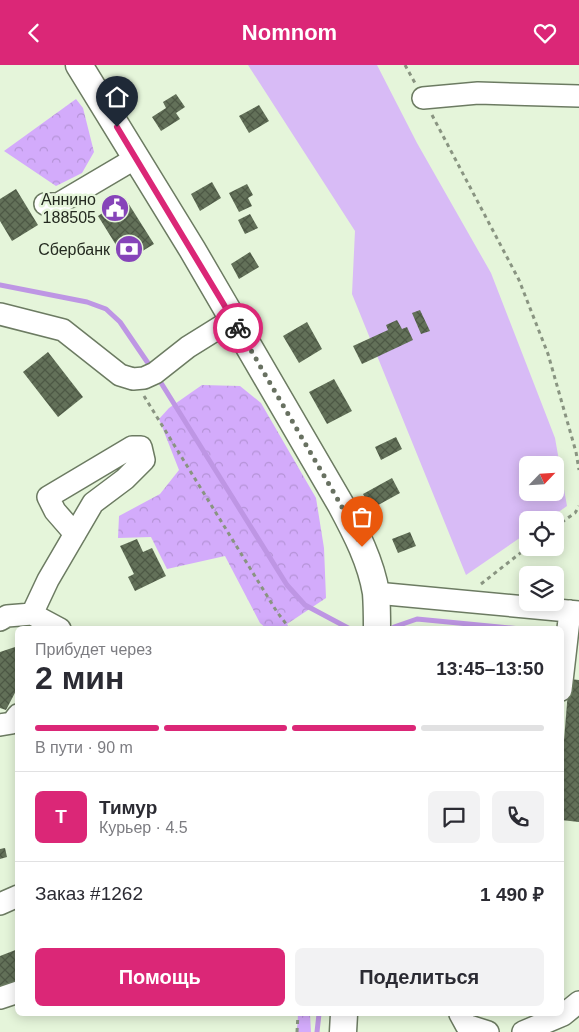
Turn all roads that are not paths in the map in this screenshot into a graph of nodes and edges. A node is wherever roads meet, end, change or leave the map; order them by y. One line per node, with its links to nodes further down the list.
1 (79, 65): 4 (main road)
2 (579, 95): 3 (street)
3 (423, 98)
4 (136, 158): 5 (street); 7 (main road)
5 (45, 204)
6 (0, 314): 7 (street)
7 (233, 319): 9 (main road)
8 (75, 534): 8 (street); 11 (street)
9 (376, 593): 10 (street); 14 (main road)
10 (574, 612): 15 (street)
11 (32, 613): 12 (street); 13 (street)
12 (0, 620)
13 (55, 626)
14 (377, 626)
15 (564, 672)
16 (15, 719): 17 (street)
17 (0, 725)
18 (15, 897): 19 (street)
19 (0, 904)
20 (15, 993): 21 (street)
21 (0, 998)
22 (579, 1002): 23 (street)
23 (564, 1014)
24 (344, 1016): 27 (main road)
25 (461, 1016): 28 (street)
26 (561, 1016): 29 (street)
27 (343, 1032)
28 (488, 1032)
29 (523, 1032)

